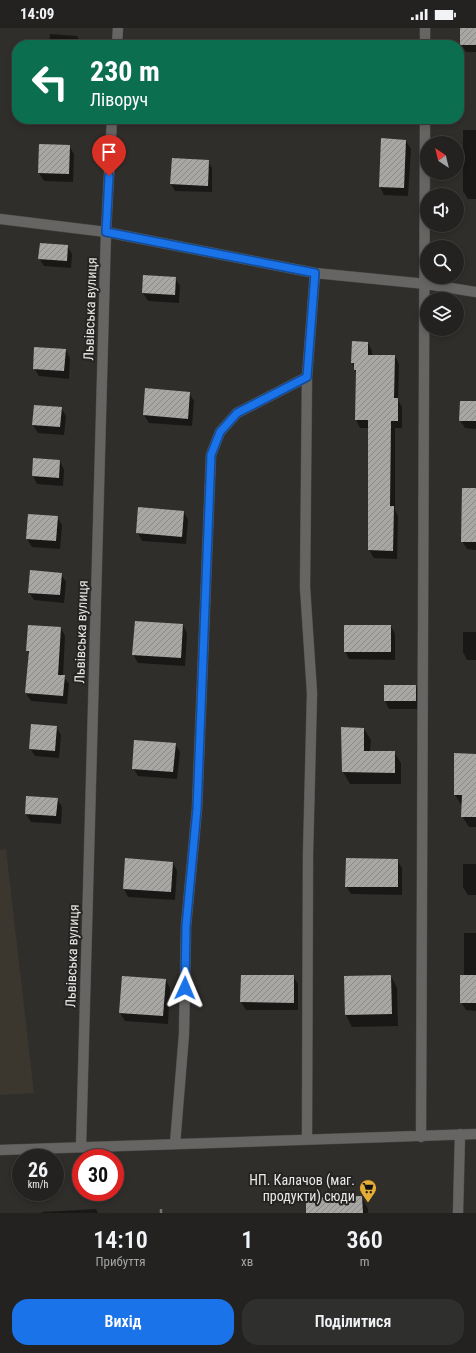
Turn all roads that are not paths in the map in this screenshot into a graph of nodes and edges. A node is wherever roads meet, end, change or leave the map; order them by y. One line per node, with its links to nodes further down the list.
1 (118, 28): 3 (street)
2 (425, 28): 4 (street)
3 (117, 40)
4 (425, 40)
5 (112, 124): 8 (street, Львівська вулиця)
6 (425, 124): 9 (street)
7 (0, 219): 8 (street)
8 (106, 232): 10 (street); 20 (street, Львівська вулиця)
9 (426, 240)
10 (315, 273): 11 (street); 14 (street)
11 (420, 283)
12 (426, 284): 13 (street); 17 (street)
13 (476, 292)
14 (307, 377): 18 (street); 19 (street)
15 (460, 1134): 16 (street); 17 (street); 22 (street)
16 (476, 1134)
17 (421, 1137): 18 (street)
18 (307, 1140): 19 (street)
19 (175, 1144): 20 (street)
20 (81, 1147): 21 (street)
21 (0, 1150)
22 (458, 1213)

